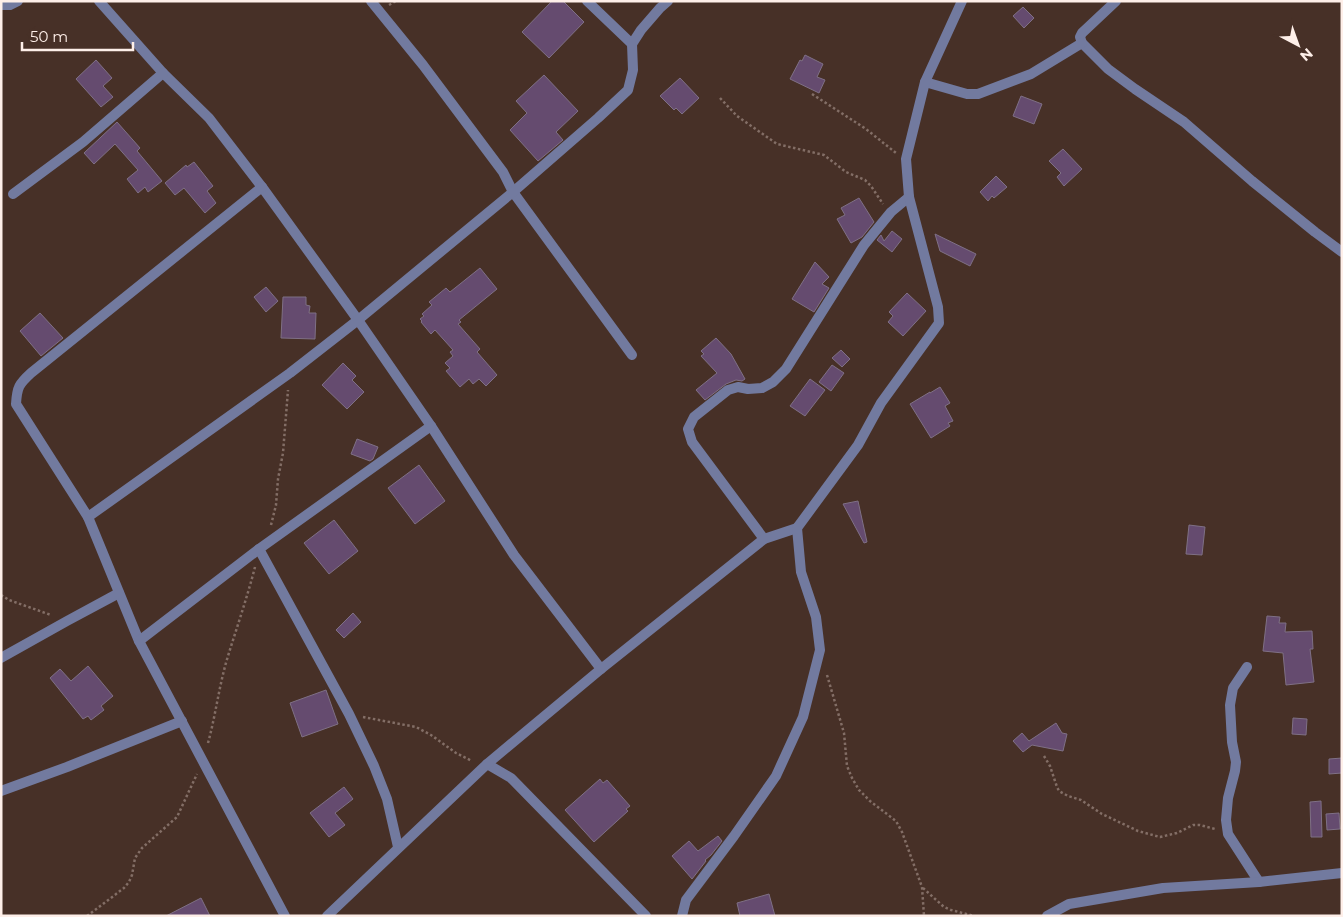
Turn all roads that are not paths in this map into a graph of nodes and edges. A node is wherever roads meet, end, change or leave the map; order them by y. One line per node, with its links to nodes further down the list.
1 (18, 1): 8 (street)
2 (99, 1): 11 (street)
3 (371, 1): 14 (street)
4 (587, 1): 10 (street)
5 (668, 1): 10 (street)
6 (962, 1): 12 (street)
7 (1116, 1): 9 (street)
8 (1, 5)
9 (1082, 43): 12 (street); 17 (street)
10 (632, 44): 14 (street)
11 (163, 73): 13 (street); 15 (street)
12 (925, 82): 16 (street)
13 (262, 187): 18 (street); 21 (street)
14 (513, 192): 18 (street); 19 (street)
15 (13, 194)
16 (909, 197): 22 (street); 23 (street)
17 (1342, 252)
18 (358, 320): 20 (street); 21 (street)
19 (632, 355)
20 (431, 426): 24 (street); 29 (street)
21 (88, 517): 25 (street)
22 (797, 528): 23 (street); 39 (street)
23 (764, 539): 29 (street)
24 (259, 549): 26 (street); 33 (street)
25 (120, 594): 26 (street); 27 (street)
26 (139, 641): 30 (street)
27 (1, 658)
28 (1247, 667): 35 (street)
29 (601, 669): 31 (street)
30 (182, 721): 32 (street); 36 (street)
31 (487, 764): 33 (street); 38 (street)
32 (1, 791)
33 (398, 847): 37 (street)
34 (1342, 873): 35 (street)
35 (1258, 882): 40 (street)
36 (285, 916)
37 (327, 916)
38 (646, 916)
39 (682, 916)
40 (1047, 916)

